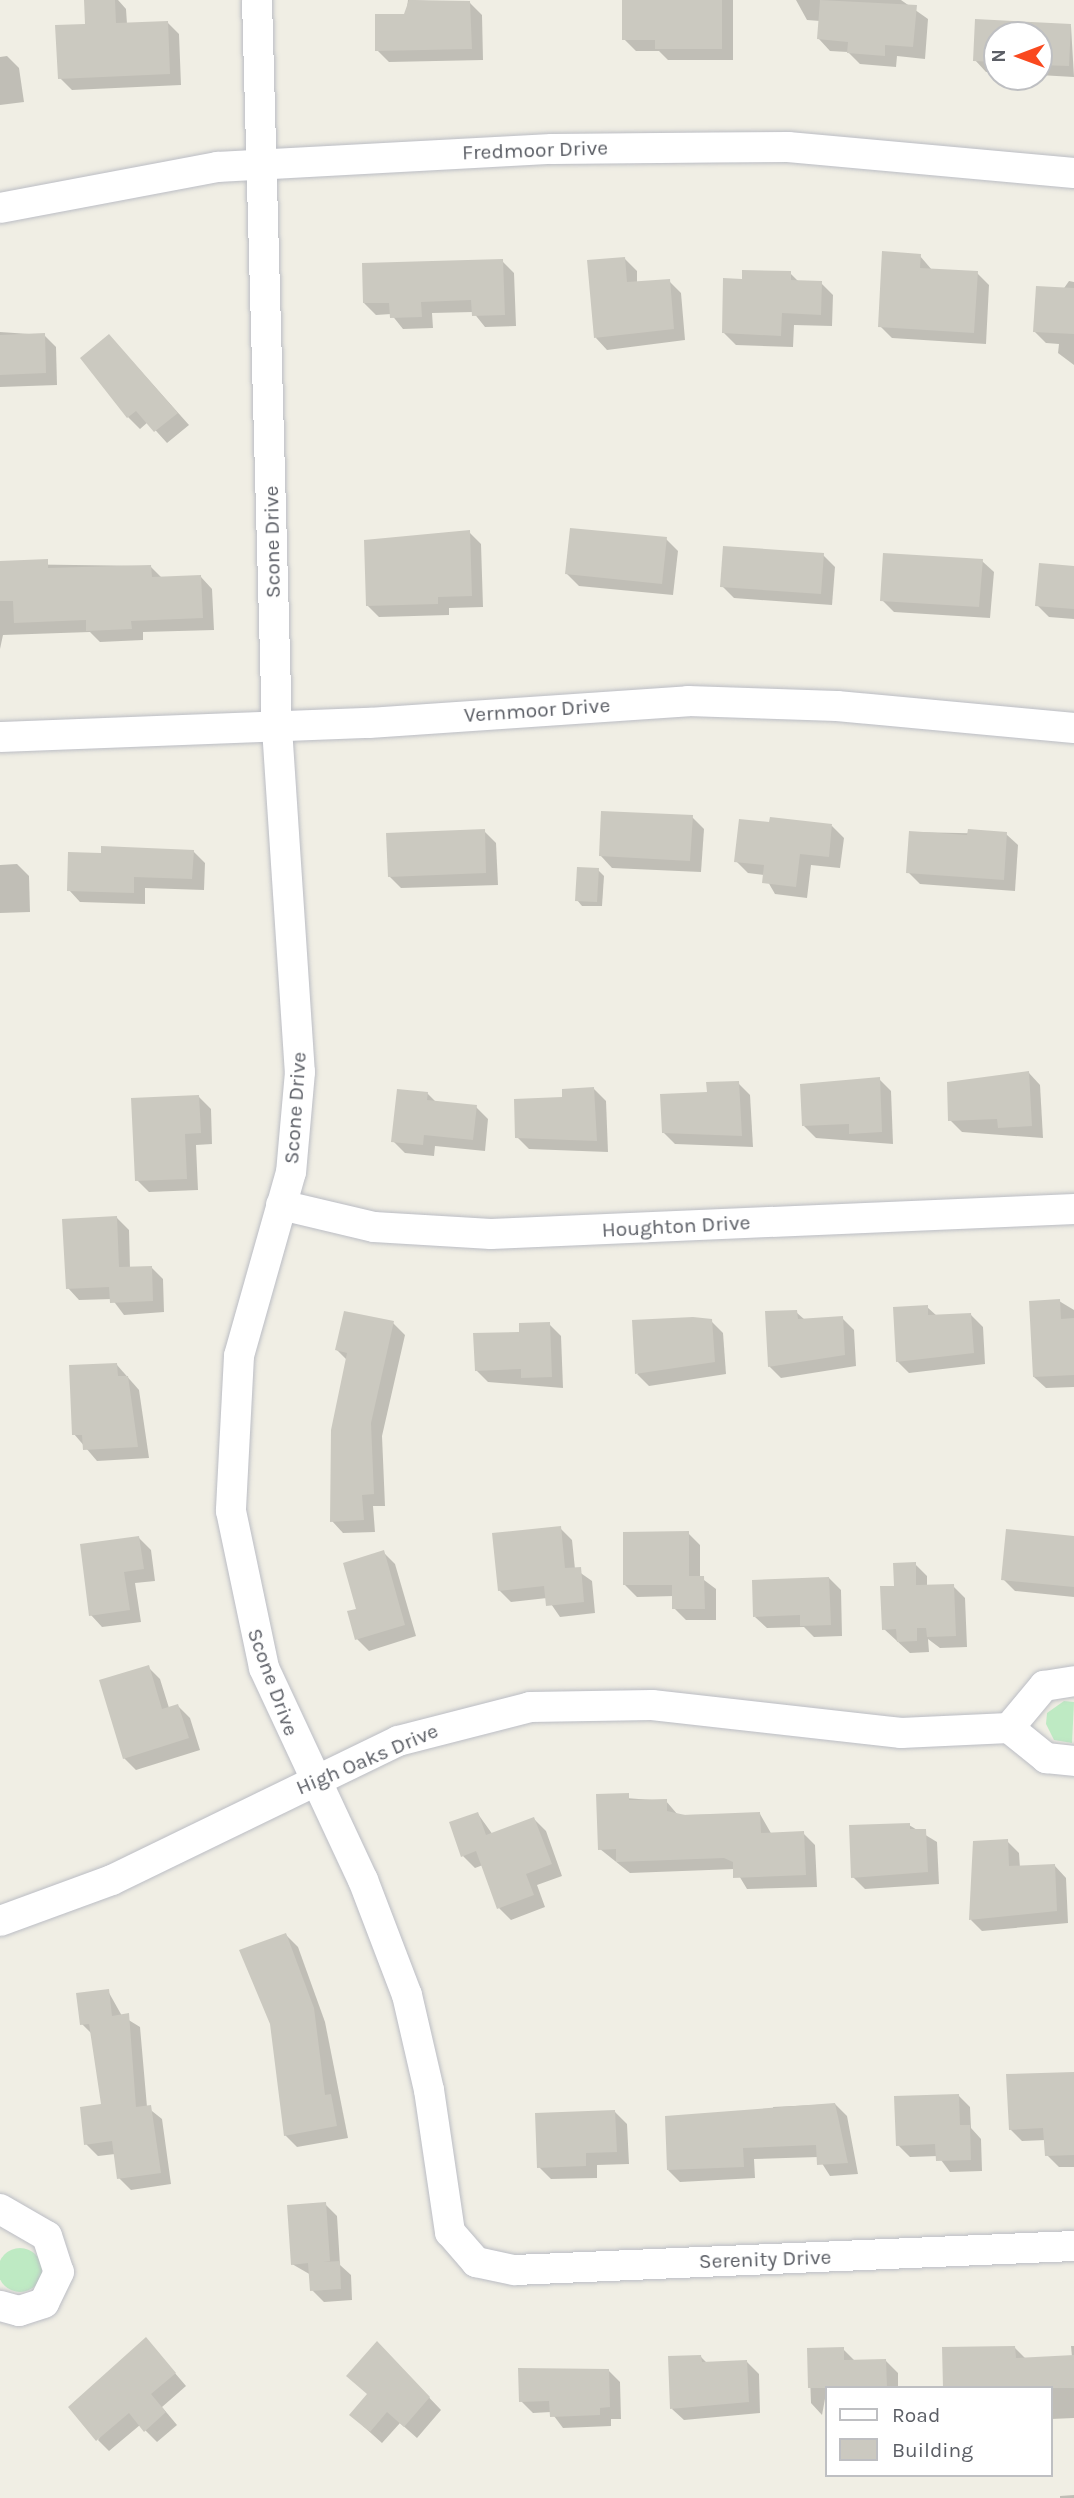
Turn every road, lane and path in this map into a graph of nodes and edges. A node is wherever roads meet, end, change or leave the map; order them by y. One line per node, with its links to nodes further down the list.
1 (257, 0): 2 (street, Scone Drive)
2 (265, 163): 3 (street, Fredmoor Drive); 4 (street, Fredmoor Drive); 5 (street, Scone Drive)
3 (1074, 173)
4 (0, 208)
5 (277, 728): 6 (street, Vernmoor Drive); 7 (street, Vernmoor Drive); 8 (street, Scone Drive)
6 (1074, 728)
7 (0, 737)
8 (281, 1205): 9 (street, Houghton Drive); 13 (street, Scone Drive)
9 (1074, 1209)
10 (1074, 1681): 11 (street)
11 (1009, 1728): 12 (street); 13 (street, High Oaks Drive)
12 (1074, 1760)
13 (314, 1780): 14 (street, High Oaks Drive); 17 (street, Scone Drive)
14 (0, 1921)
15 (0, 2209): 18 (street)
16 (1074, 2246): 17 (street, Serenity Drive)
17 (463, 2250)
18 (0, 2306)

